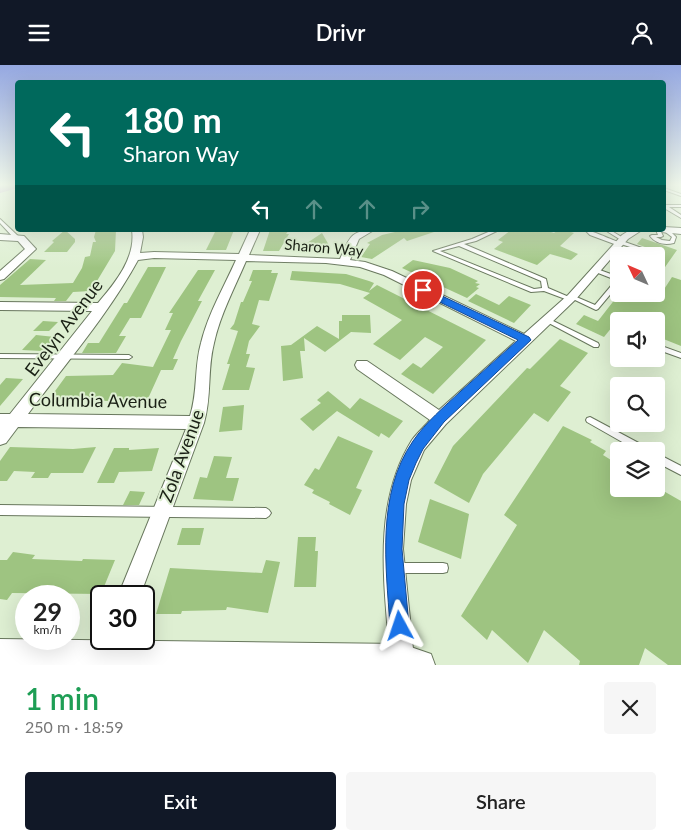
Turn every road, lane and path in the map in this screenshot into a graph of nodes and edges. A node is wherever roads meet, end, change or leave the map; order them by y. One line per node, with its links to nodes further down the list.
1 (0, 221): 14 (lane)
2 (666, 230): 3 (street)
3 (681, 231)
4 (137, 232): 18 (street, Evelyn Avenue)
5 (254, 232): 19 (street, Zola Avenue)
6 (364, 232): 20 (street)
7 (492, 232): 16 (lane)
8 (586, 232): 12 (lane)
9 (590, 232): 12 (lane)
10 (608, 232): 15 (lane)
11 (632, 232): 15 (street)
12 (592, 234): 15 (lane)
13 (0, 237): 14 (street)
14 (16, 237): 23 (street)
15 (620, 243): 17 (lane); 21 (street)
16 (459, 244): 24 (lane); 24 (lane)
17 (630, 247)
18 (134, 257): 19 (street, Sharon Way); 28 (street, Evelyn Avenue)
19 (243, 258): 20 (street, Sharon Way); 41 (street, Zola Avenue)
20 (344, 262): 30 (street, Sharon Way)
21 (595, 271): 22 (lane); 26 (street)
22 (610, 276)
23 (0, 277)
24 (546, 289): 26 (lane)
25 (610, 290): 26 (lane)
26 (571, 298): 29 (street)
27 (0, 306): 28 (street)
28 (103, 307): 35 (street, Evelyn Avenue)
29 (547, 321): 30 (street); 31 (lane)
30 (525, 340): 38 (street)
31 (596, 345)
32 (665, 350): 34 (lane)
33 (0, 355): 35 (lane)
34 (681, 356)
35 (64, 357): 36 (lane); 39 (street, Evelyn Avenue)
36 (129, 357)
37 (362, 365): 38 (street)
38 (440, 419): 50 (street)
39 (7, 420): 41 (street, Columbia Avenue); 42 (street, Evelyn Avenue)
40 (590, 420): 43 (lane)
41 (196, 423): 47 (street, Zola Avenue)
42 (0, 438)
43 (629, 442)
44 (665, 462): 45 (lane)
45 (681, 471)
46 (0, 510): 47 (lane)
47 (162, 512): 48 (lane); 51 (street, Zola Avenue)
48 (266, 513)
49 (443, 568): 50 (lane)
50 (395, 569): 55 (street)
51 (133, 585)
52 (90, 648): 54 (street)
53 (155, 649): 55 (street)
54 (0, 654)
55 (411, 662)

